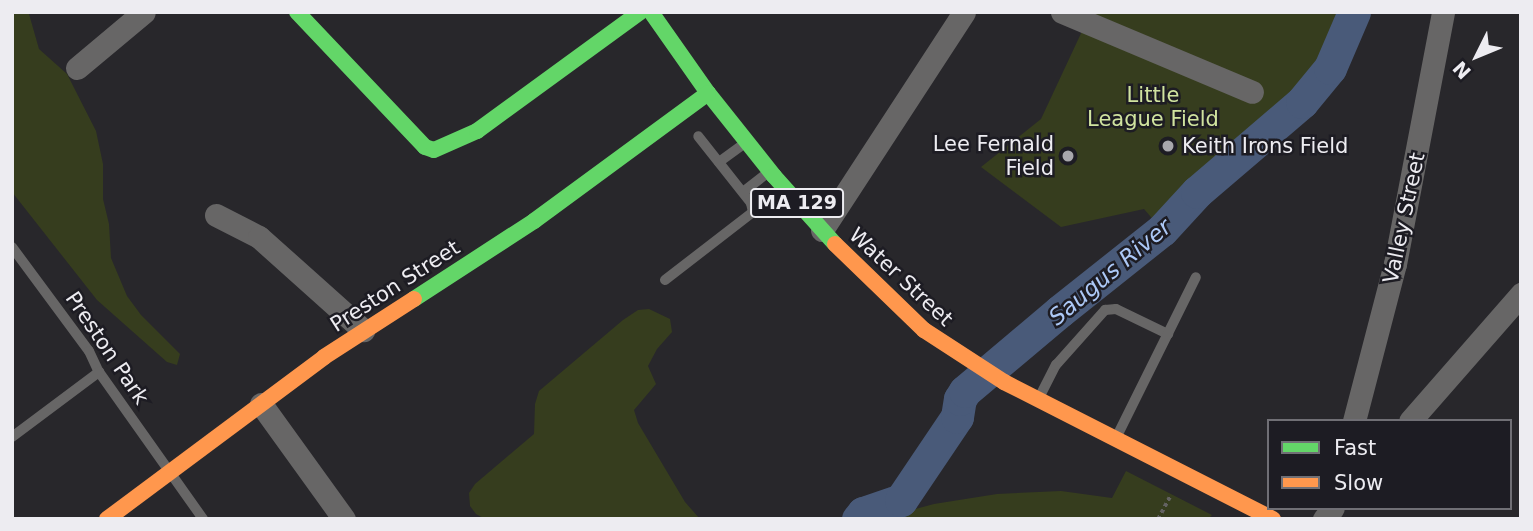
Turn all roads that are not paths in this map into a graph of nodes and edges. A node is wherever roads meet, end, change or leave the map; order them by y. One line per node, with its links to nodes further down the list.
1 (144, 12): 8 (street)
2 (297, 12): 3 (street)
3 (640, 12)
4 (651, 12): 10 (street, Water Street / MA 129)
5 (964, 12): 17 (street)
6 (1062, 12): 9 (street)
7 (1443, 12): 27 (street, Valley Street)
8 (77, 68)
9 (1252, 92)
10 (708, 93): 12 (street, Water Street / MA 129); 22 (street, Preston Street)
11 (698, 136): 13 (lane)
12 (746, 142): 13 (lane); 14 (street, Water Street / MA 129)
13 (719, 162): 15 (lane)
14 (769, 171): 15 (lane); 17 (street, Water Street / MA 129)
15 (743, 192): 20 (lane)
16 (216, 215): 22 (street)
17 (822, 230): 25 (street, Water Street / MA 129)
18 (12, 247): 24 (lane, Preston Park)
19 (1196, 277): 23 (lane)
20 (665, 280)
21 (1521, 294): 28 (street)
22 (363, 330): 26 (street, Preston Street)
23 (1168, 334): 25 (lane); 30 (lane)
24 (99, 372): 29 (lane); 31 (lane, Preston Park)
25 (1039, 400): 30 (street, Water Street / MA 129)
26 (261, 404): 31 (street, Preston Street); 34 (street)
27 (1355, 419)
28 (1412, 419)
29 (12, 437)
30 (1115, 439): 35 (street, Water Street / MA 129)
31 (170, 472): 32 (street, Preston Street); 33 (lane, Preston Park)
32 (107, 519)
33 (203, 519)
34 (344, 519)
35 (1273, 519)

